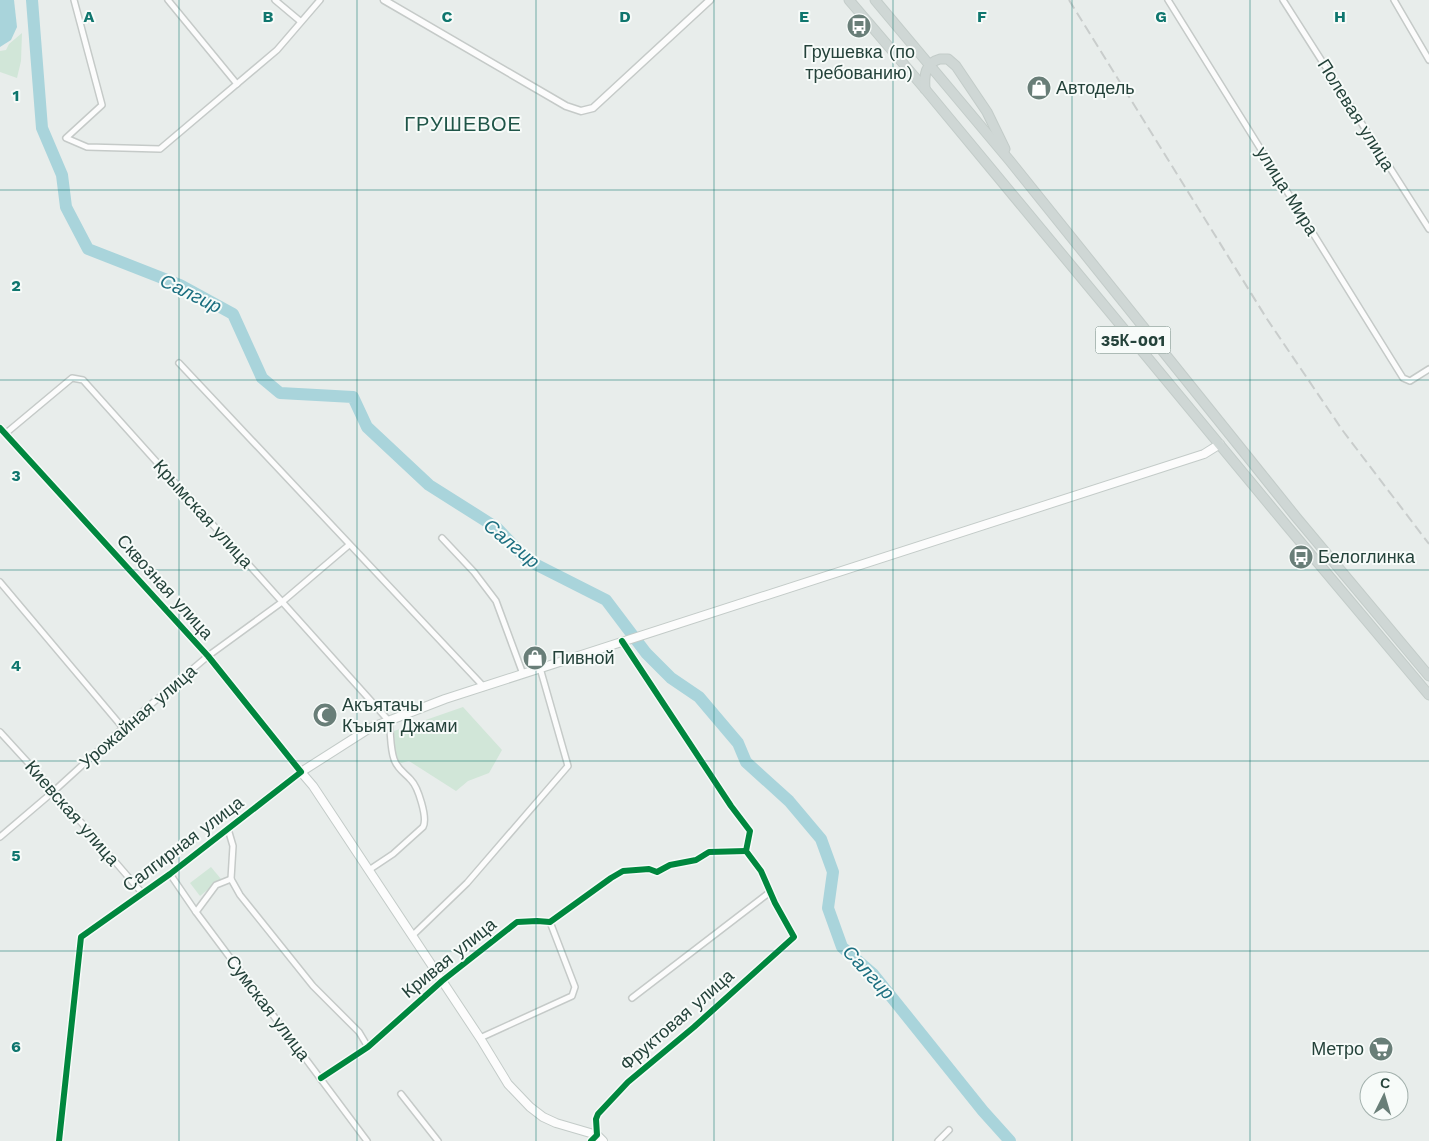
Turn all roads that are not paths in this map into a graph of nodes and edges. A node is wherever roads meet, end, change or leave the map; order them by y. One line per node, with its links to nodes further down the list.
1 (74, 0): 15 (street)
2 (168, 0): 15 (street)
3 (275, 0): 12 (street)
4 (320, 0): 12 (street)
5 (384, 0): 6 (street)
6 (710, 0)
7 (848, 0): 16 (main road, 35К-001)
8 (875, 0): 14 (main road)
9 (1168, 0): 20 (street, улица Мира)
10 (1284, 0): 18 (street, Полевая улица)
11 (1394, 0): 13 (street)
12 (300, 21): 15 (street)
13 (1429, 60)
14 (932, 62): 16 (main road); 17 (main road, 35К-001); 17 (main road)
15 (237, 84)
16 (925, 89): 23 (main road, 35К-001)
17 (1010, 161): 32 (main road, 35К-001)
18 (1429, 229)
19 (179, 363): 25 (street)
20 (1429, 369)
21 (0, 428): 22 (street, Сквозная улица)
22 (5, 434): 27 (street, Крымская улица); 29 (street, Сквозная улица)
23 (1220, 444): 28 (main road, Салгирная улица); 34 (main road, 35К-001)
24 (442, 538): 31 (street)
25 (348, 545): 27 (street, Урожайная улица); 33 (street)
26 (0, 582): 36 (street)
27 (282, 602): 29 (street, Урожайная улица); 35 (street, Крымская улица)
28 (624, 641): 30 (main road, Салгирная улица); 42 (street)
29 (208, 656): 36 (street, Урожайная улица); 38 (street, Сквозная улица)
30 (540, 668): 31 (main road, Салгирная улица); 50 (street)
31 (523, 674): 33 (main road, Салгирная улица)
32 (1429, 676)
33 (484, 687): 35 (main road, Салгирная улица)
34 (1429, 695)
35 (389, 721): 38 (main road, Салгирная улица); 43 (street)
36 (123, 728): 39 (street, Урожайная улица)
37 (0, 732): 39 (street, Киевская улица)
38 (301, 772): 40 (street, Салгирная улица); 43 (main road, Сквозная улица)
39 (54, 791): 41 (street, Урожайная улица); 47 (street, Киевская улица)
40 (228, 829): 44 (street, Салгирная улица); 45 (street)
41 (0, 837)
42 (746, 851): 46 (street); 49 (street)
43 (369, 870): 50 (main road, Сквозная улица)
44 (170, 874): 47 (street, Салгирная улица); 48 (street, Сумская улица)
45 (231, 880): 48 (street); 54 (street)
46 (770, 892): 52 (street); 58 (street, Фруктовая улица)
47 (142, 894): 59 (street, Салгирная улица)
48 (196, 912): 55 (street, Сумская улица)
49 (550, 922): 51 (street, Кривая улица); 53 (street)
50 (412, 936): 51 (main road, Сквозная улица)
51 (442, 980): 53 (main road, Сквозная улица); 54 (street, Кривая улица)
52 (632, 998)
53 (480, 1038): 58 (main road, Сквозная улица)
54 (368, 1047): 55 (street, Кривая улица)
55 (320, 1078): 60 (street, Сумская улица)
56 (402, 1094): 61 (street)
57 (949, 1130): 63 (street)
58 (594, 1138): 62 (main road)
59 (58, 1141)
60 (367, 1141)
61 (438, 1141)
62 (603, 1141)
63 (938, 1141)

